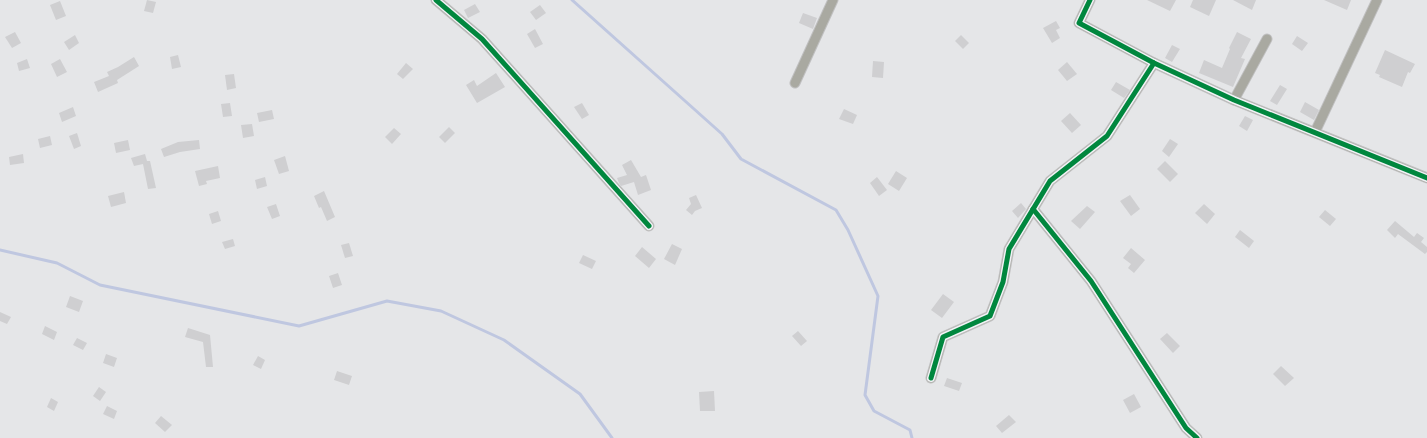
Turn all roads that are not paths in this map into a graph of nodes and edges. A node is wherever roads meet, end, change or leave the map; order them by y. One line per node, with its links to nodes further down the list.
1 (436, 0): 12 (street)
2 (833, 0): 7 (street)
3 (1090, 0): 6 (street)
4 (1377, 0): 9 (street)
5 (1267, 39): 8 (street)
6 (1154, 63): 8 (street); 11 (street)
7 (795, 82)
8 (1234, 100): 9 (street)
9 (1315, 132): 10 (street)
10 (1427, 178)
11 (1033, 209): 13 (street); 14 (street)
12 (649, 226)
13 (931, 378)
14 (1197, 438)

